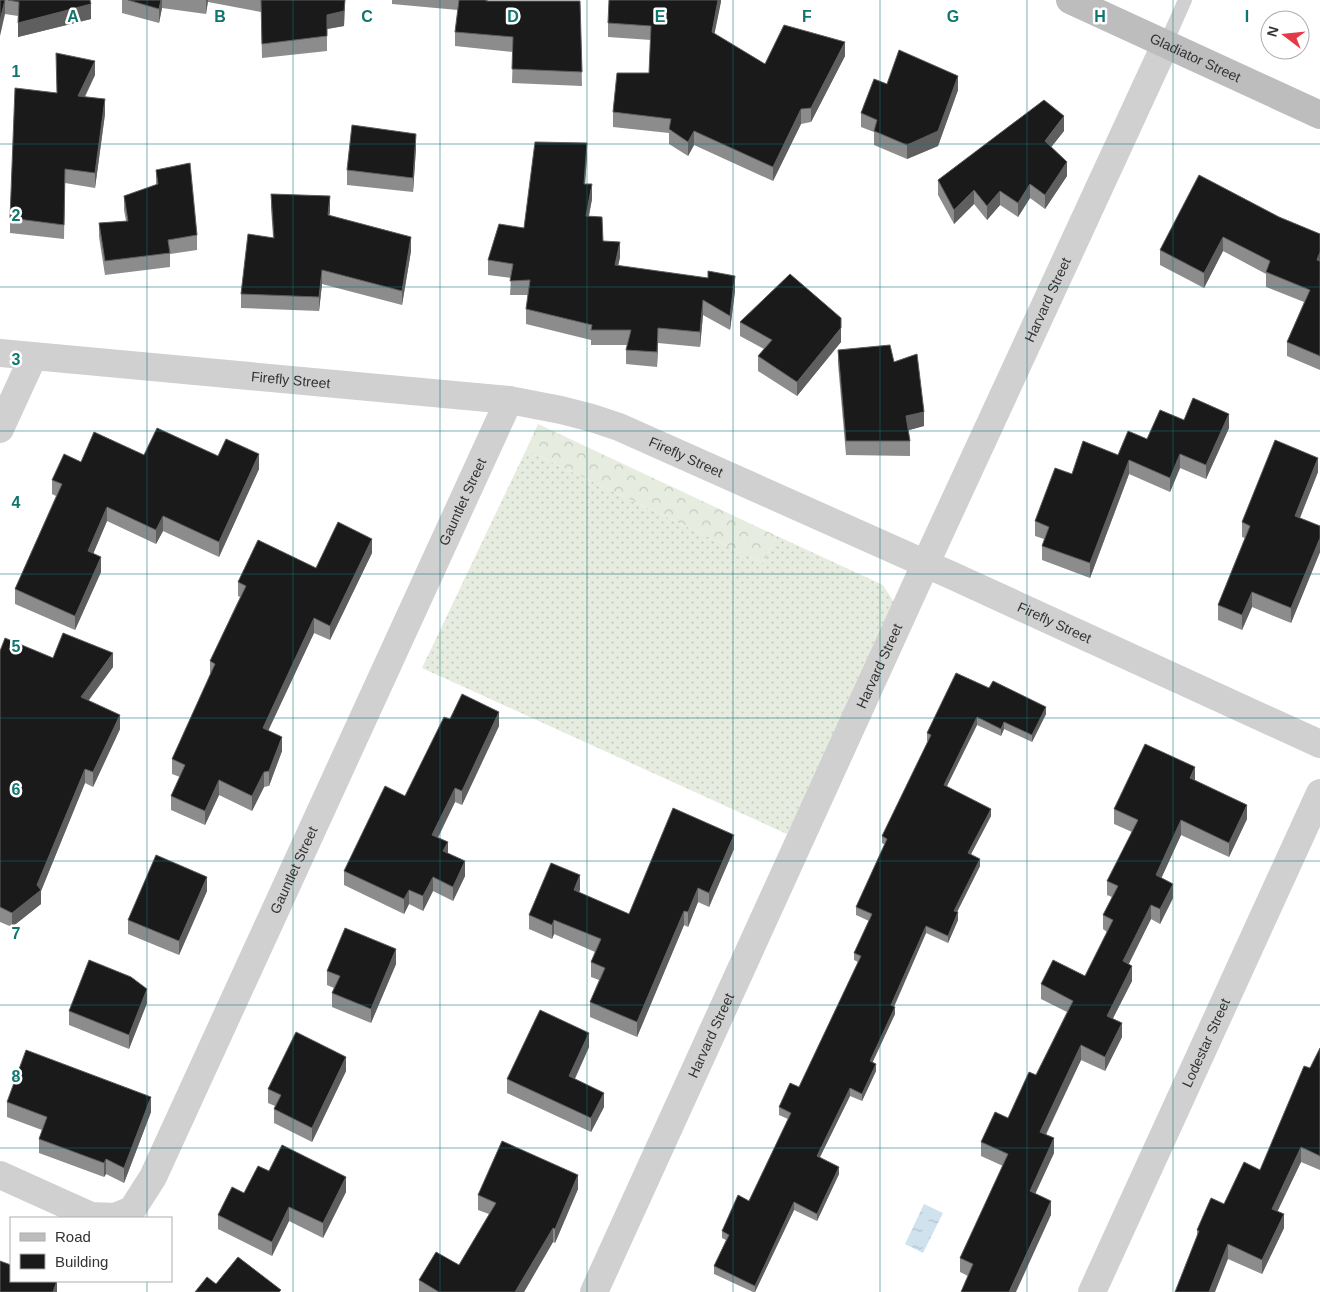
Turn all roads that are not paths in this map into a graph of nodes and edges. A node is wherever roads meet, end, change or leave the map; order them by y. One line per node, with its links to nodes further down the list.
1 (1070, 0): 3 (street, Gladiator Street)
2 (1185, 0): 3 (lane)
3 (1166, 43): 4 (street, Gladiator Street); 9 (street, Harvard Street)
4 (1320, 115)
5 (0, 353): 6 (street, Firefly Street)
6 (33, 356): 7 (street, Firefly Street); 8 (street)
7 (509, 400): 9 (street, Firefly Street); 12 (street, Gauntlet Street)
8 (0, 430)
9 (925, 565): 10 (street, Firefly Street); 13 (street, Harvard Street)
10 (1320, 744)
11 (1320, 793): 14 (street, Lodestar Street)
12 (0, 1175)
13 (594, 1292)
14 (1092, 1292)

